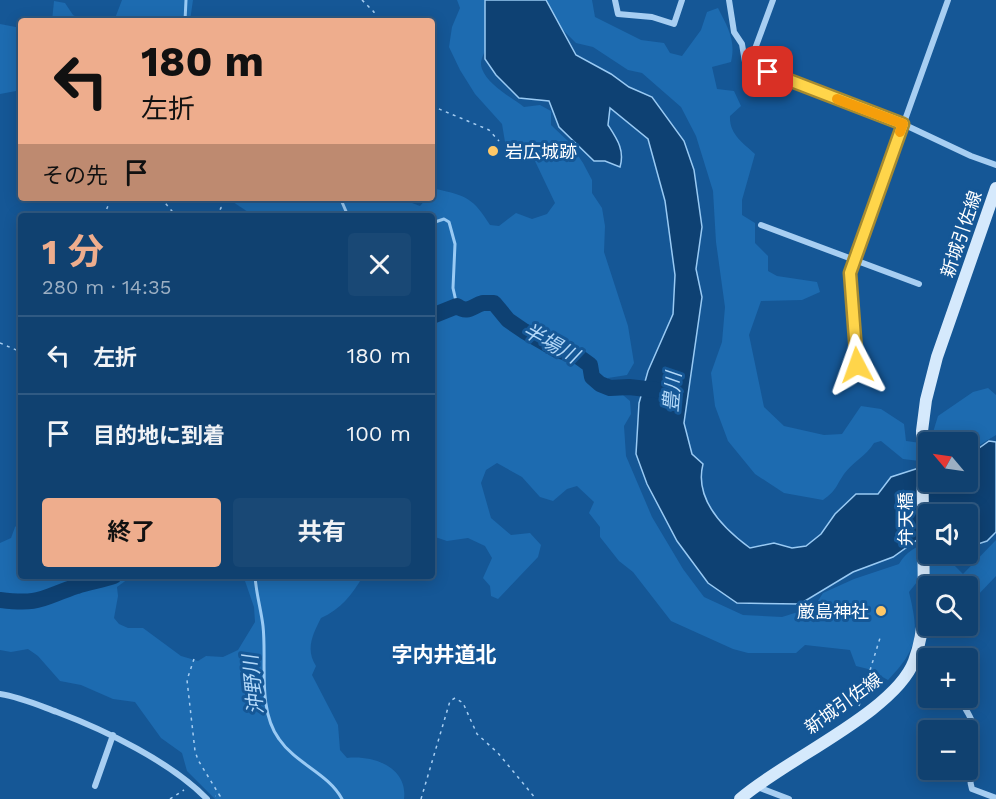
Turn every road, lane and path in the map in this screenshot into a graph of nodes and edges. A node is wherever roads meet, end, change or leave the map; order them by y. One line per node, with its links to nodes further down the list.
1 (362, 0): 7 (path)
2 (615, 0): 3 (street)
3 (682, 0)
4 (729, 0): 8 (street)
5 (773, 0): 8 (street)
6 (948, 0): 10 (street)
7 (373, 18)
8 (749, 65): 10 (street)
9 (435, 107): 11 (path)
10 (903, 124): 12 (street); 17 (street)
11 (499, 141)
12 (996, 165)
13 (996, 188): 22 (main road, 新城引佐線)
14 (164, 201): 15 (path)
15 (174, 213)
16 (761, 225): 17 (street)
17 (854, 260): 18 (street); 21 (street)
18 (919, 284)
19 (0, 343): 20 (path)
20 (18, 351)
21 (857, 365)
22 (922, 431): 23 (main road, 弁天橋)
23 (924, 576)
24 (921, 636): 27 (main road, 新城引佐線)
25 (880, 638): 31 (path)
26 (194, 659): 36 (path)
27 (914, 663): 28 (street); 31 (main road, 新城引佐線)
28 (918, 665)
29 (0, 694): 32 (street)
30 (965, 708): 37 (street)
31 (855, 721): 34 (main road, 新城引佐線)
32 (113, 735): 33 (street); 35 (street)
33 (95, 786)
34 (755, 786): 43 (main road, 新城引佐線); 44 (street)
35 (200, 792): 36 (path); 38 (path); 39 (street)
36 (220, 796): 40 (path)
37 (996, 798)
38 (170, 799)
39 (207, 799)
40 (222, 799)
41 (421, 799): 42 (path)
42 (536, 799)
43 (740, 799)
44 (789, 799)

